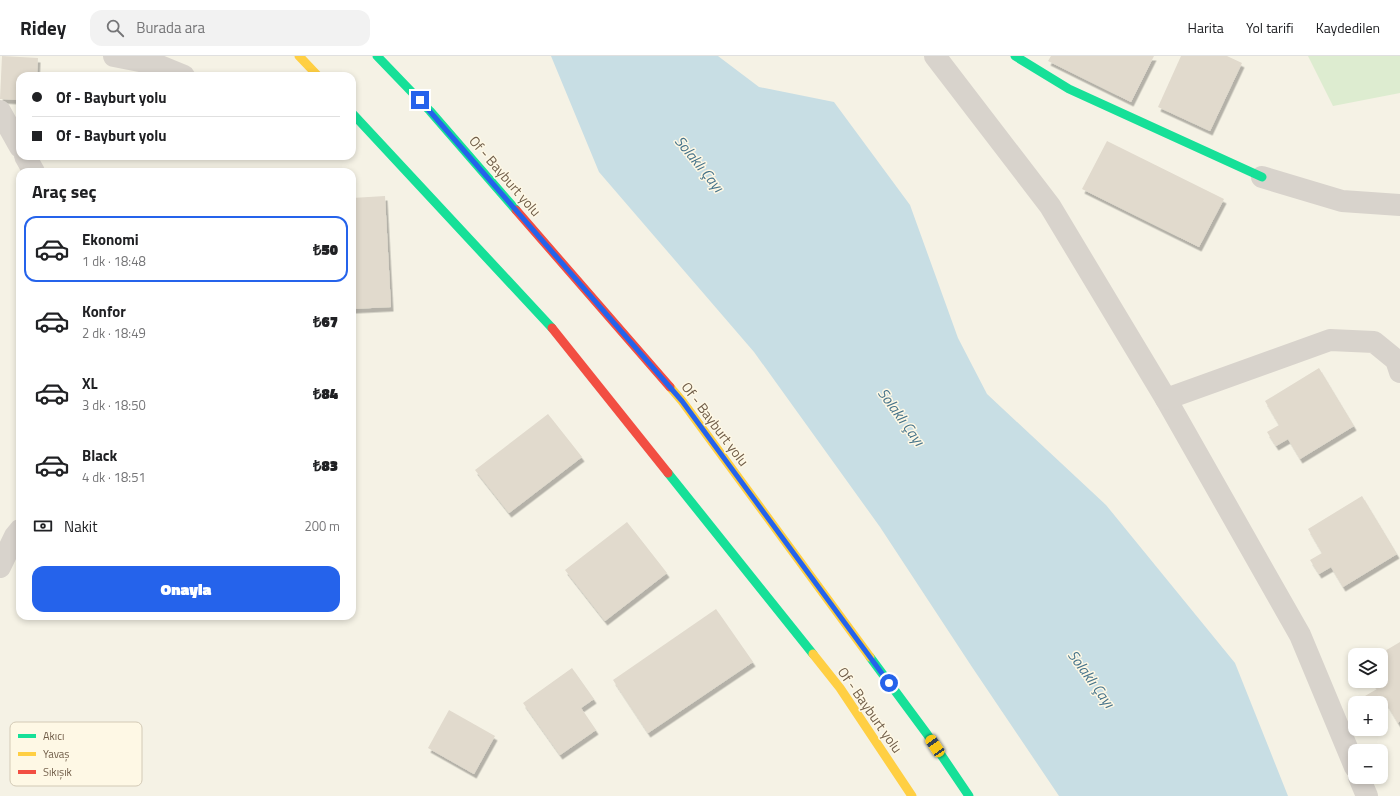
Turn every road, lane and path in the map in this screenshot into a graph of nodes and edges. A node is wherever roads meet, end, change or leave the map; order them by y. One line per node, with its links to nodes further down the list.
1 (114, 56): 6 (street)
2 (299, 56): 7 (main road)
3 (377, 56): 20 (main road, Of - Bayburt yolu)
4 (935, 56): 14 (street)
5 (1015, 56): 11 (main road)
6 (174, 72)
7 (314, 72)
8 (0, 111): 10 (street)
9 (356, 117): 19 (main road, Of - Bayburt yolu)
10 (16, 140)
11 (1262, 177): 12 (street)
12 (1400, 205)
13 (1400, 372): 14 (street)
14 (1166, 399): 17 (street)
15 (16, 535): 16 (street)
16 (0, 567)
17 (1348, 750)
18 (1362, 784): 21 (street)
19 (912, 796)
20 (969, 796)
21 (1367, 796)

